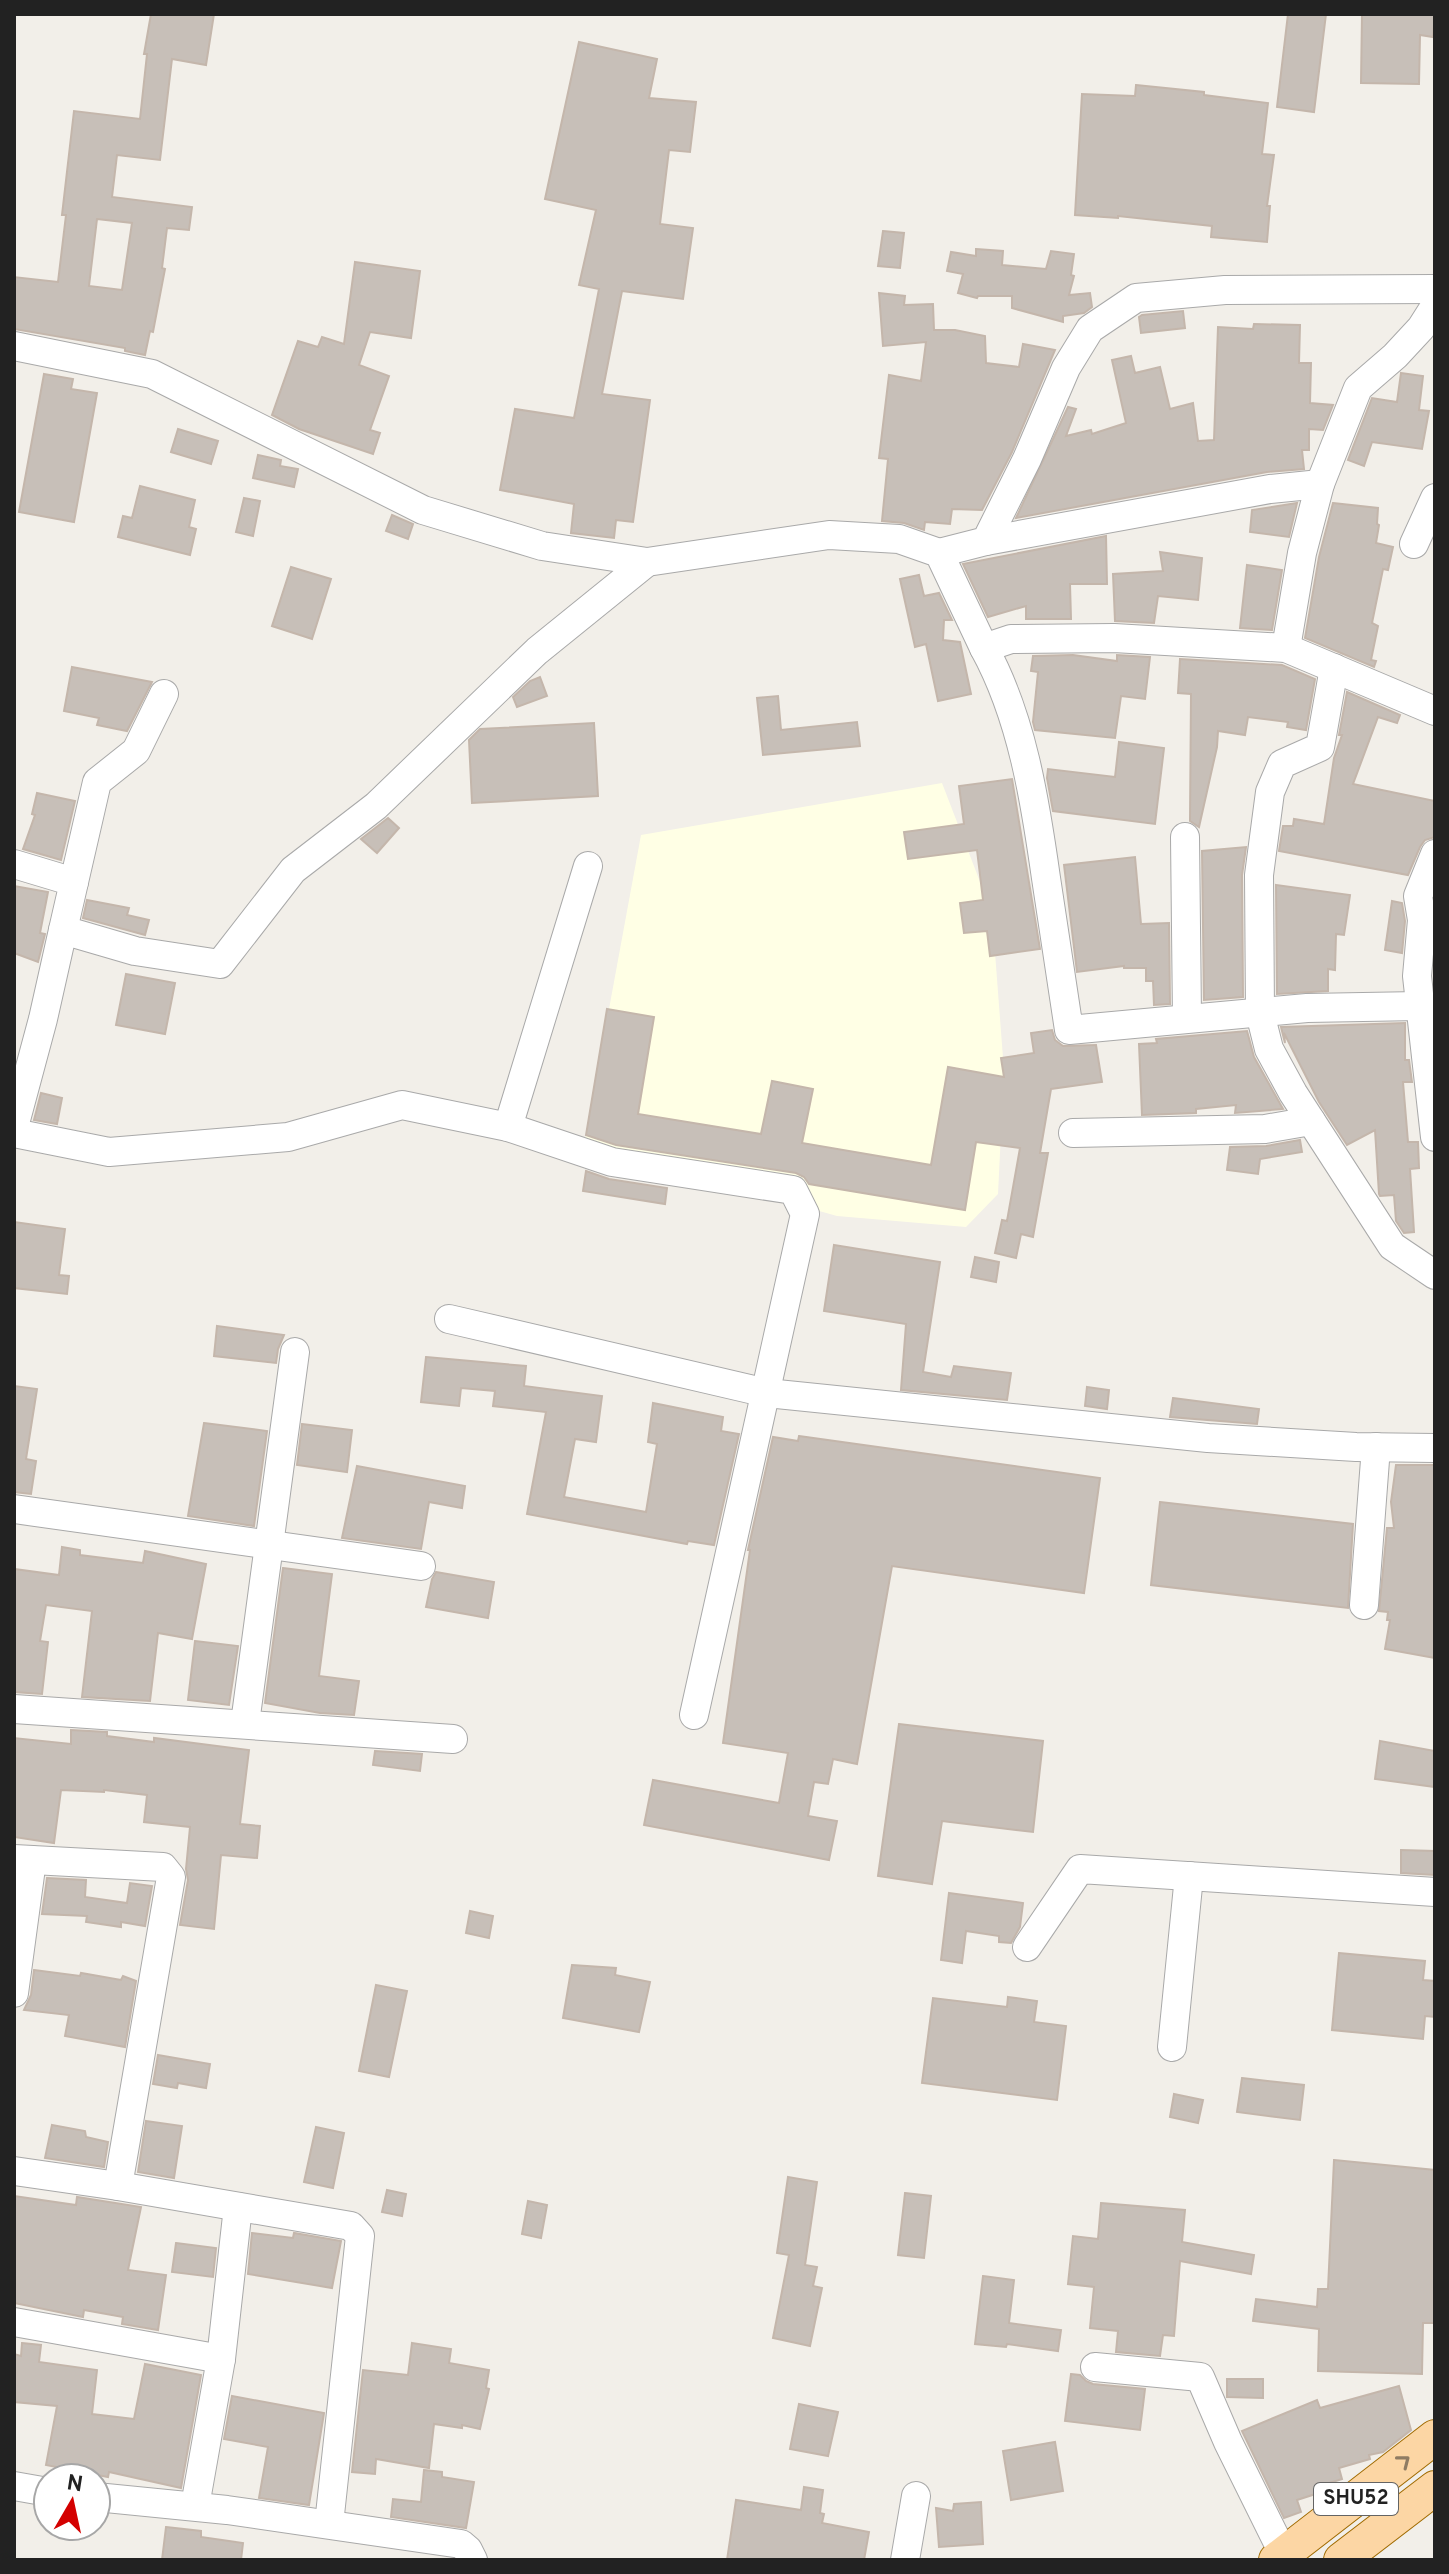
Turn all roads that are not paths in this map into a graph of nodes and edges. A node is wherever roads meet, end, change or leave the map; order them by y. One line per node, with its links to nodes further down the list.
1 (1435, 289): 6 (street)
2 (1435, 306): 4 (street)
3 (14, 346): 9 (street)
4 (1320, 484): 6 (street); 11 (street)
5 (1435, 498): 7 (street)
6 (986, 541): 8 (street)
7 (1414, 544)
8 (939, 553): 9 (street); 10 (street)
9 (647, 562): 20 (street)
10 (984, 648): 11 (street); 23 (street)
11 (1286, 648): 12 (street)
12 (1334, 668): 14 (street); 22 (street)
13 (164, 694): 19 (street)
14 (1435, 711)
15 (1185, 837): 23 (street)
16 (1435, 854): 21 (street)
17 (14, 864): 19 (street)
18 (588, 866): 25 (street)
19 (74, 882): 20 (street)
20 (63, 930): 26 (street)
21 (1419, 1006): 22 (street); 28 (street)
22 (1260, 1013): 23 (street); 24 (street)
23 (1187, 1018)
24 (1311, 1121): 27 (street); 29 (street)
25 (508, 1127): 26 (street); 32 (street)
26 (14, 1130)
27 (1073, 1133)
28 (1435, 1137)
29 (1435, 1275)
30 (449, 1319): 32 (street)
31 (295, 1352): 36 (street)
32 (767, 1393): 33 (street); 40 (street)
33 (1376, 1447): 34 (street); 38 (street)
34 (1435, 1448)
35 (14, 1509): 36 (street)
36 (270, 1546): 37 (street); 41 (street)
37 (421, 1566)
38 (1364, 1605)
39 (14, 1709): 41 (street)
40 (694, 1715)
41 (245, 1723): 42 (street)
42 (453, 1739)
43 (23, 1860): 47 (street); 50 (street)
44 (1189, 1876): 45 (street); 46 (street); 48 (street)
45 (1435, 1892)
46 (1027, 1947)
47 (14, 1993)
48 (1172, 2047)
49 (14, 2171): 50 (street)
50 (118, 2186): 51 (street)
51 (238, 2207): 53 (street); 60 (street)
52 (14, 2322): 53 (street)
53 (221, 2359): 59 (street)
54 (1095, 2367): 61 (street)
55 (1435, 2437): 61 (main road, SHU52, one-way to 55)
56 (1435, 2488): 64 (main road, SHU52)
57 (916, 2496): 63 (street)
58 (112, 2498): 59 (street)
59 (195, 2506): 60 (street)
60 (329, 2524): 62 (street)
61 (1280, 2558)
62 (473, 2560)
63 (905, 2560)
64 (1341, 2560)

